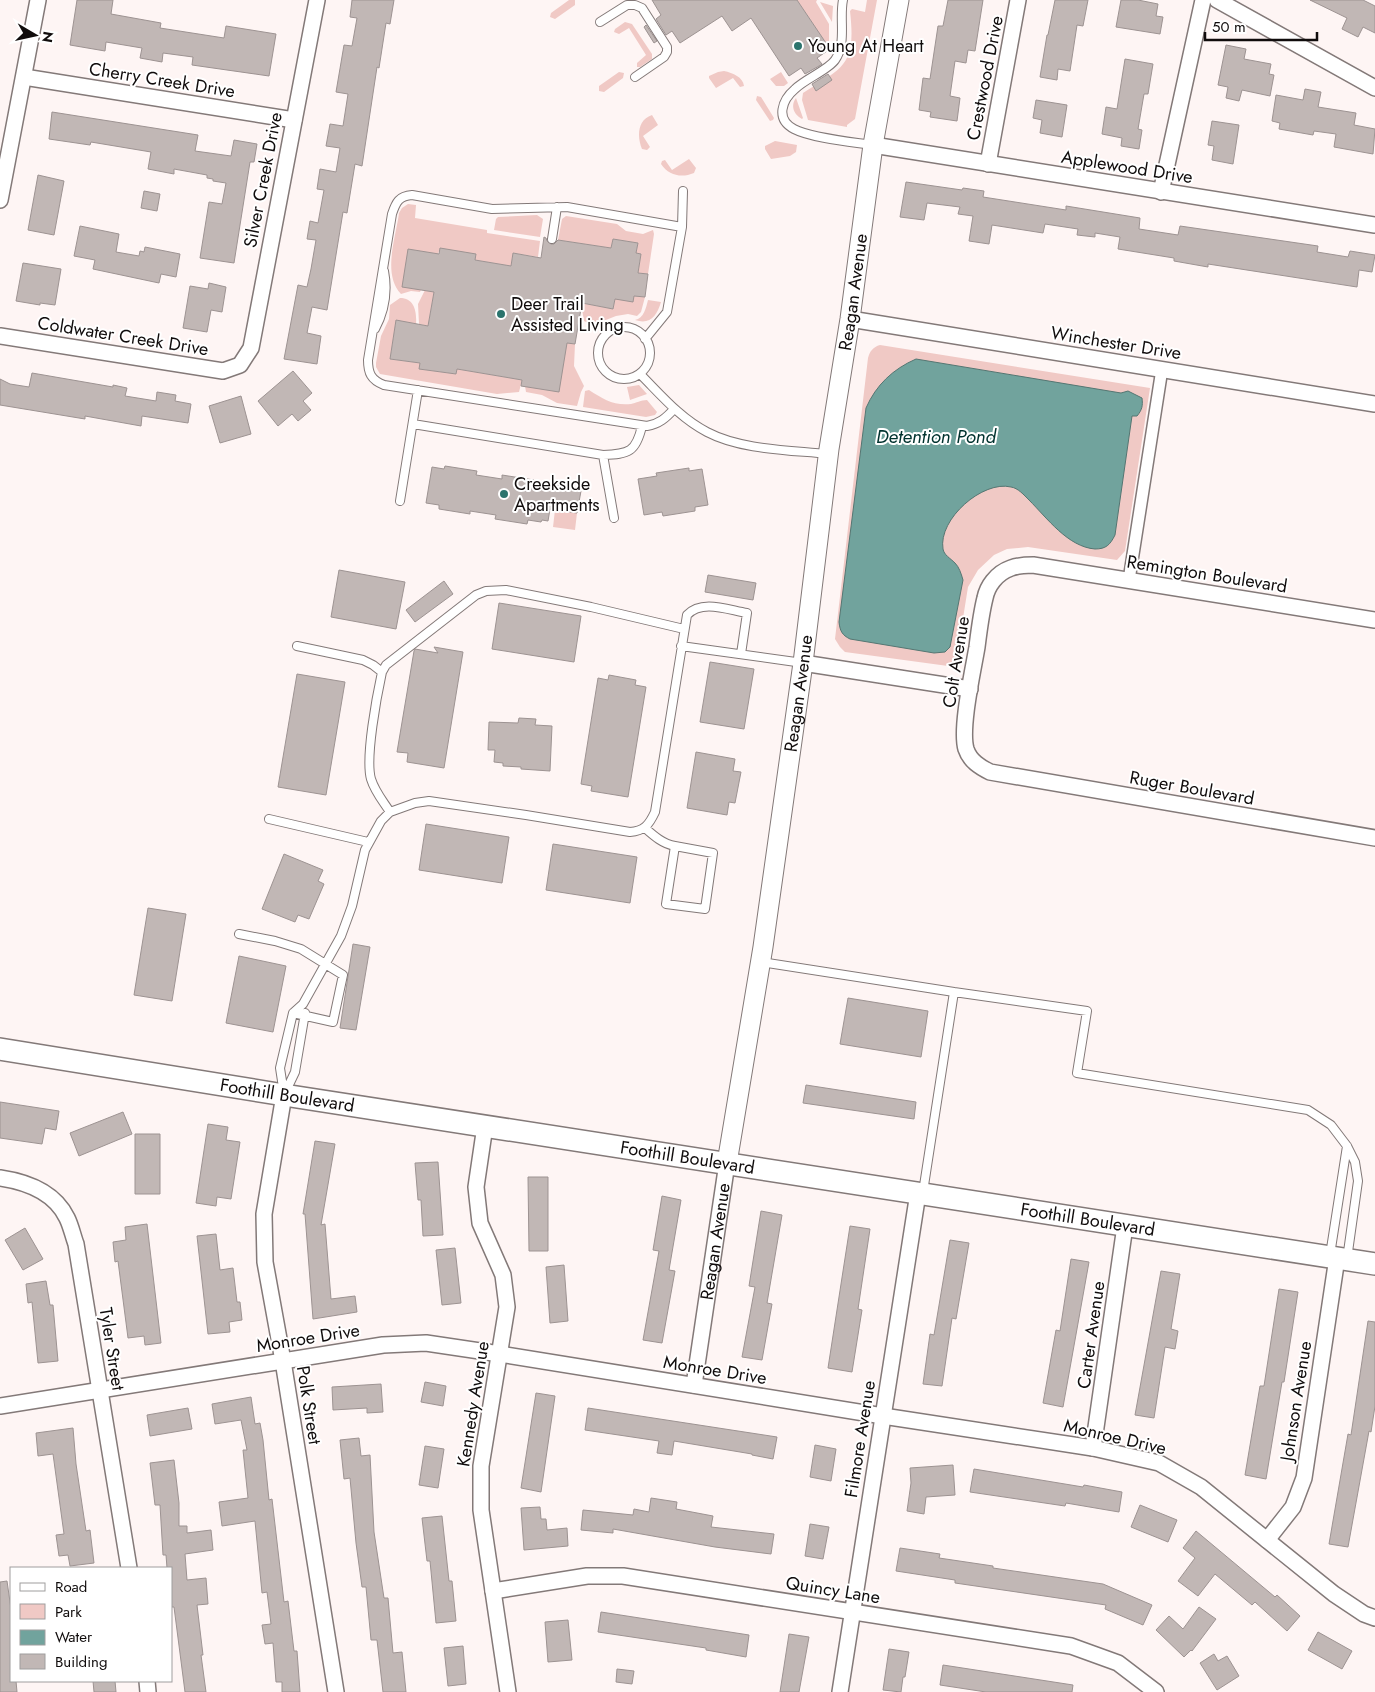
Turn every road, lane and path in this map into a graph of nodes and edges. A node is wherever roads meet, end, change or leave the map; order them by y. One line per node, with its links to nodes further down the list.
1 (38, 0): 11 (street)
2 (317, 0): 13 (street, Silver Creek Drive)
3 (843, 0): 14 (lane)
4 (899, 0): 14 (street, Reagan Avenue)
5 (1018, 0): 15 (street, Crestwood Drive)
6 (1203, 0): 17 (street)
7 (1217, 0): 12 (street)
8 (630, 3): 9 (lane); 10 (lane)
9 (600, 22)
10 (635, 76)
11 (24, 77): 13 (street, Cherry Creek Drive); 18 (street)
12 (1375, 88)
13 (294, 120): 26 (street, Silver Creek Drive)
14 (873, 145): 15 (street, Applewood Drive); 23 (street, Reagan Avenue)
15 (988, 164): 17 (street, Applewood Drive)
16 (684, 191): 21 (lane)
17 (1161, 192): 20 (street, Applewood Drive)
18 (0, 200)
19 (557, 207): 21 (lane); 22 (lane); 29 (lane)
20 (1375, 225)
21 (682, 227): 25 (lane)
22 (552, 239)
23 (850, 319): 27 (street, Winchester Drive); 34 (street, Reagan Avenue)
24 (0, 336): 26 (street, Coldwater Creek Drive)
25 (645, 338): 28 (lane); 28 (lane)
26 (240, 365)
27 (1162, 369): 30 (street, Winchester Drive); 39 (street)
28 (640, 374): 31 (lane)
29 (418, 390): 32 (lane); 33 (lane)
30 (1375, 404)
31 (674, 409): 33 (lane); 34 (lane)
32 (413, 424): 35 (lane); 36 (lane)
33 (642, 426): 35 (lane)
34 (829, 454): 45 (street, Reagan Avenue)
35 (604, 455): 37 (lane)
36 (400, 501)
37 (614, 518)
38 (1033, 565): 39 (street, Remington Boulevard); 47 (street, Colt Avenue)
39 (1129, 580): 40 (street, Remington Boulevard)
40 (1375, 620)
41 (684, 629): 43 (lane); 44 (lane); 46 (lane)
42 (297, 646): 46 (lane)
43 (681, 646): 44 (lane); 51 (lane)
44 (741, 654): 45 (lane)
45 (803, 663): 47 (street); 56 (street, Reagan Avenue)
46 (382, 672): 49 (lane)
47 (970, 689): 48 (street, Colt Avenue)
48 (1003, 775): 52 (street, Ruger Boulevard)
49 (390, 812): 51 (lane); 53 (lane)
50 (269, 819): 53 (lane)
51 (645, 828): 54 (lane)
52 (1375, 838)
53 (368, 842): 57 (lane)
54 (675, 846): 54 (lane)
55 (239, 934): 57 (lane)
56 (761, 962): 58 (lane); 66 (street, Reagan Avenue)
57 (326, 963): 59 (lane); 61 (lane)
58 (954, 992): 65 (lane); 68 (lane)
59 (302, 1004): 60 (lane); 61 (lane)
60 (293, 1013): 61 (lane); 63 (lane)
61 (306, 1016): 63 (lane)
62 (0, 1049): 63 (main road, Foothill Boulevard)
63 (284, 1095): 64 (main road, Foothill Boulevard); 73 (street, Polk Street)
64 (485, 1126): 66 (main road, Foothill Boulevard); 72 (street, Kennedy Avenue)
65 (1347, 1146): 70 (lane); 70 (lane)
66 (727, 1163): 68 (main road, Foothill Boulevard); 74 (street, Reagan Avenue)
67 (0, 1178): 75 (street, Tyler Street)
68 (920, 1193): 69 (main road, Foothill Boulevard); 77 (street, Filmore Avenue)
69 (1125, 1226): 70 (main road, Foothill Boulevard); 78 (street, Carter Avenue)
70 (1338, 1259): 71 (main road, Foothill Boulevard); 79 (street, Johnson Avenue)
71 (1375, 1264)
72 (500, 1354): 73 (street, Monroe Drive); 74 (street, Monroe Drive); 81 (street, Kennedy Avenue)
73 (283, 1361): 75 (street, Monroe Drive); 84 (street, Polk Street)
74 (694, 1385): 77 (street, Monroe Drive)
75 (100, 1390): 76 (street, Monroe Drive); 80 (street, Tyler Street)
76 (0, 1406)
77 (883, 1416): 78 (street, Monroe Drive); 82 (street, Filmore Avenue)
78 (1093, 1448): 79 (street, Monroe Drive)
79 (1267, 1540): 83 (street, Monroe Drive)
80 (128, 1567)
81 (493, 1591): 82 (street, Quincy Lane); 85 (street, Kennedy Avenue)
82 (852, 1613): 86 (street, Filmore Avenue); 87 (street, Quincy Lane)
83 (1375, 1618)
84 (336, 1692)
85 (508, 1692)
86 (840, 1692)
87 (1156, 1692)

